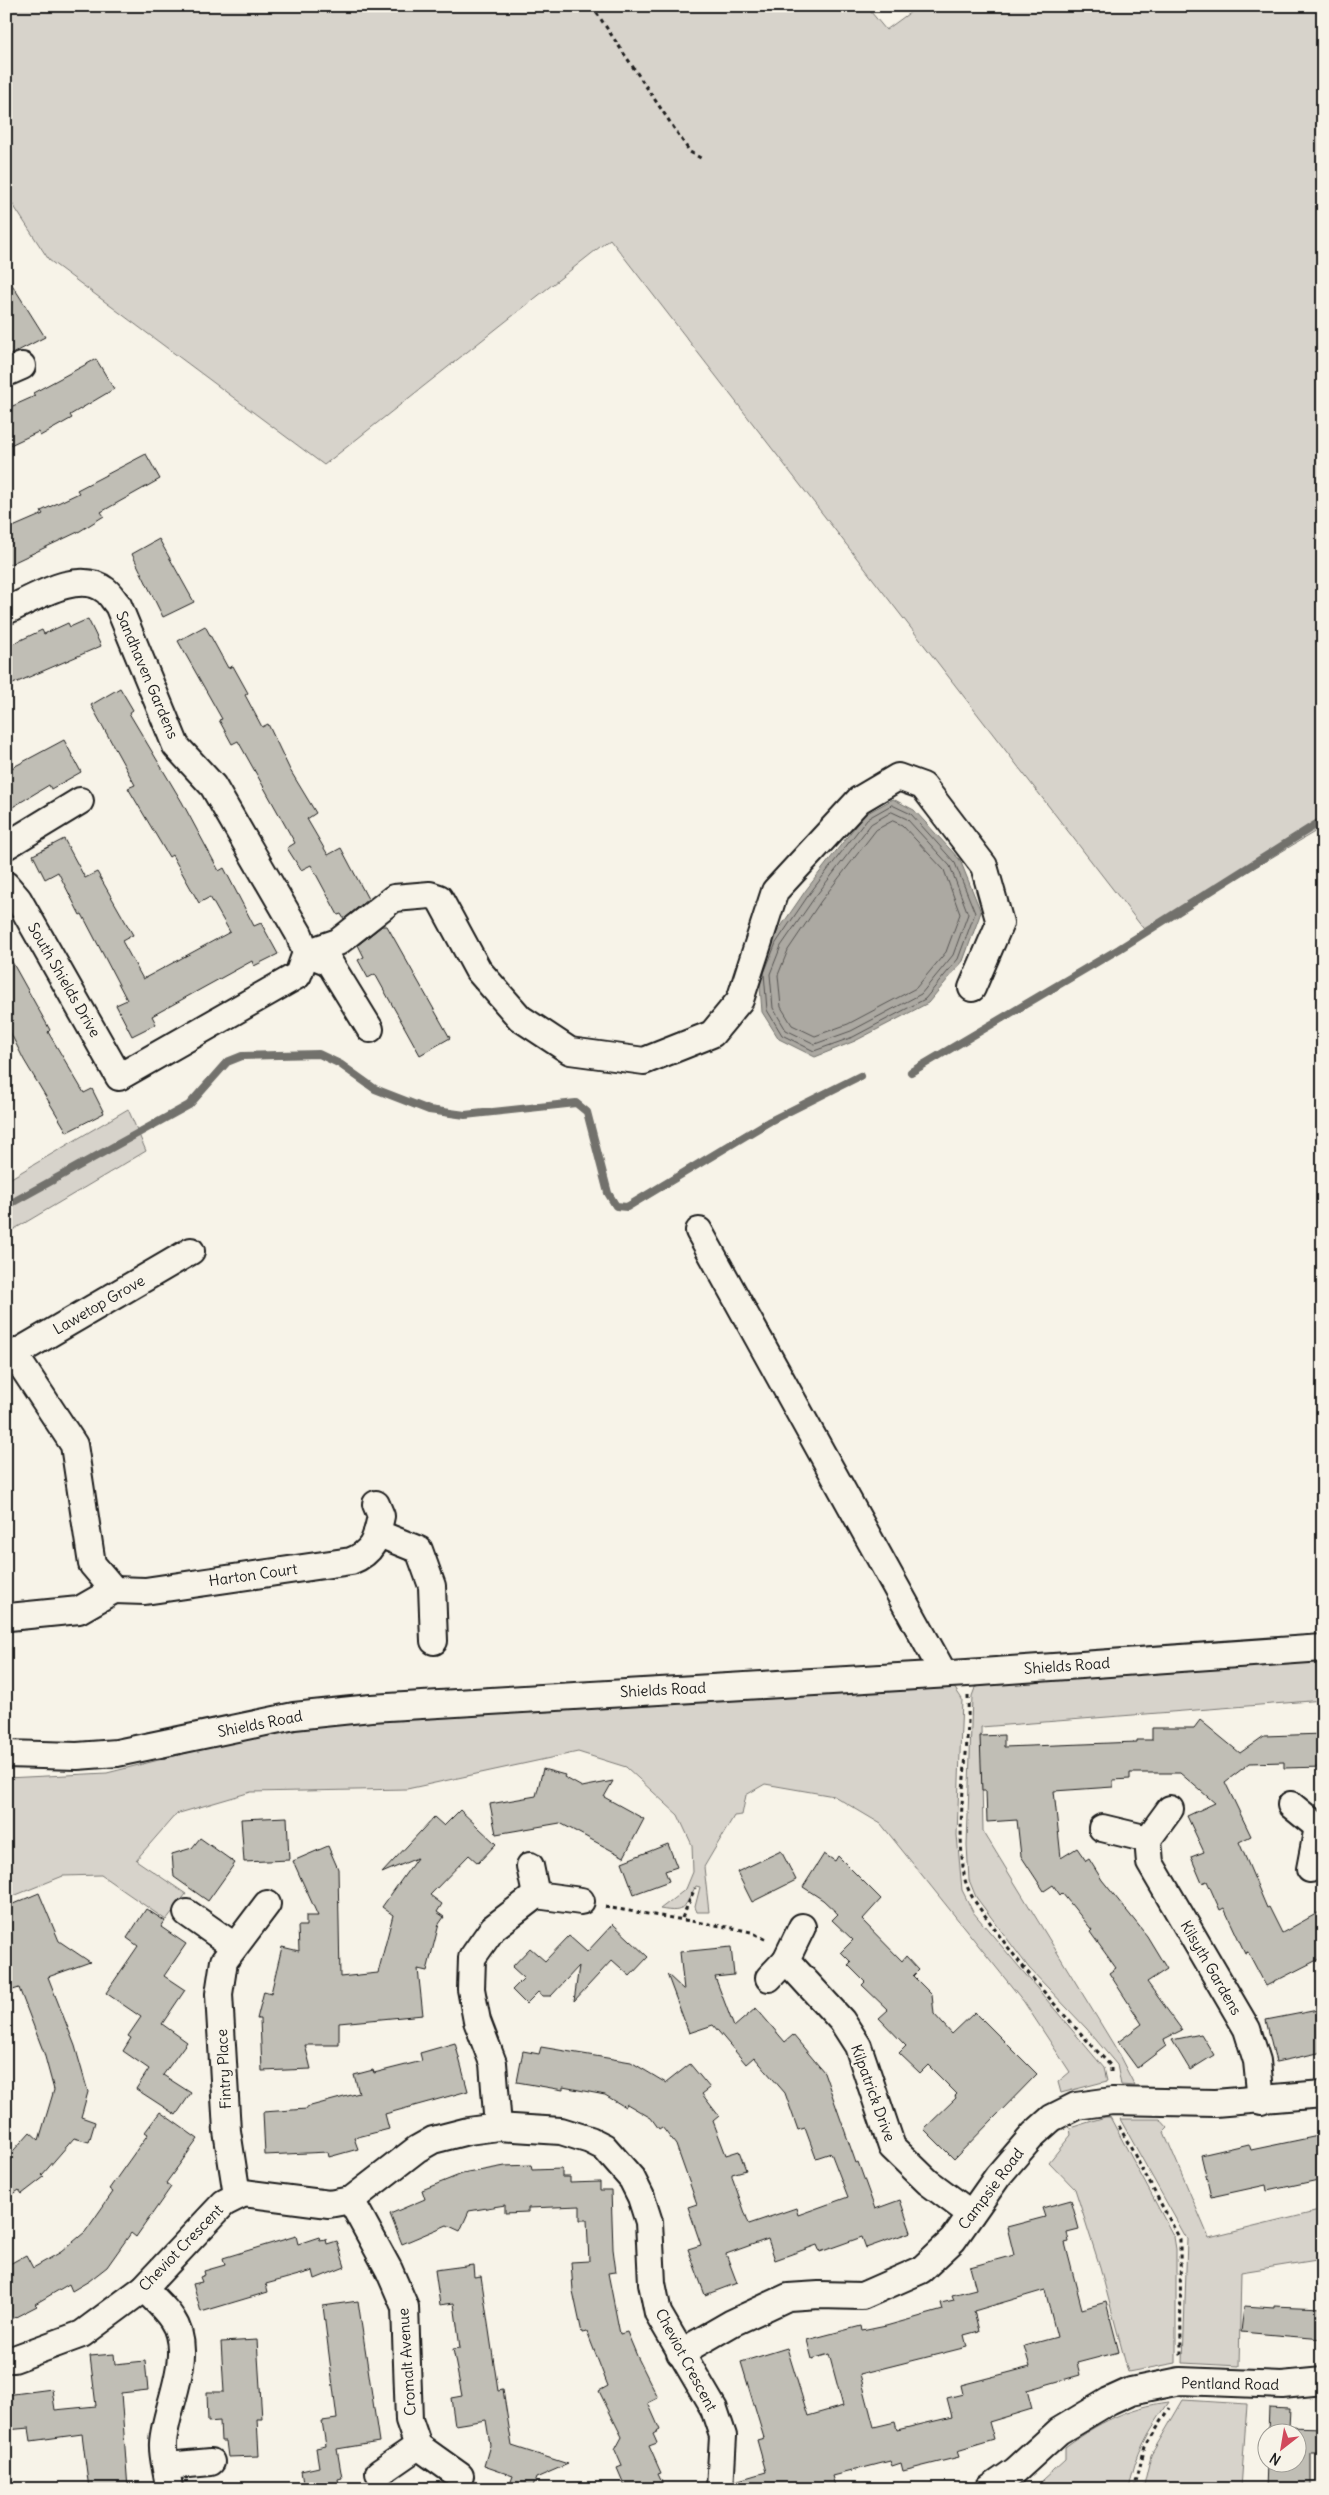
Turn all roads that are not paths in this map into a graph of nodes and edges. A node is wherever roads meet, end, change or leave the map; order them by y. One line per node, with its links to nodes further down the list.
1 (6, 611): 5 (street, Sandhaven Gardens)
2 (80, 801): 3 (street)
3 (6, 846)
4 (6, 885): 5 (street, South Shields Drive)
5 (306, 953): 6 (street); 7 (street)
6 (972, 988)
7 (370, 1029)
8 (699, 1231): 17 (street)
9 (191, 1251): 10 (street, Lawetop Grove)
10 (10, 1356): 13 (street)
11 (376, 1504): 12 (street, Harton Court)
12 (377, 1533): 13 (street, Harton Court); 15 (street)
13 (114, 1590): 14 (street)
14 (9, 1618)
15 (434, 1641)
16 (1323, 1648): 17 (street, Shields Road)
17 (944, 1674): 18 (street, Shields Road)
18 (6, 1754)
19 (1291, 1805): 21 (street)
20 (1170, 1809): 23 (street)
21 (1321, 1826): 25 (street)
22 (1102, 1828): 23 (street)
23 (1148, 1839): 33 (street, Kilsyth Gardens)
24 (530, 1866): 26 (street)
25 (1310, 1869)
26 (536, 1894): 27 (street); 34 (street)
27 (580, 1900)
28 (267, 1904): 31 (street, Fintry Place)
29 (187, 1913): 31 (street)
30 (802, 1927): 37 (street, Kilpatrick Drive)
31 (234, 1946): 35 (street, Fintry Place)
32 (1323, 2094): 33 (street, Campsie Road)
33 (1262, 2101): 37 (street, Campsie Road)
34 (498, 2127): 36 (street, Cheviot Crescent); 39 (street, Cheviot Crescent)
35 (237, 2195): 36 (street, Cheviot Crescent); 38 (street, Cheviot Crescent)
36 (351, 2200): 42 (street, Cromalt Avenue)
37 (971, 2214): 39 (street, Campsie Road)
38 (144, 2288): 40 (street, Cheviot Crescent); 46 (street)
39 (680, 2352): 47 (street, Cheviot Crescent)
40 (6, 2359)
41 (1323, 2381): 48 (street, Pentland Road)
42 (418, 2446): 44 (street); 45 (street)
43 (210, 2462): 46 (street)
44 (379, 2473)
45 (460, 2476)
46 (168, 2478)
47 (720, 2489)
48 (989, 2489)

